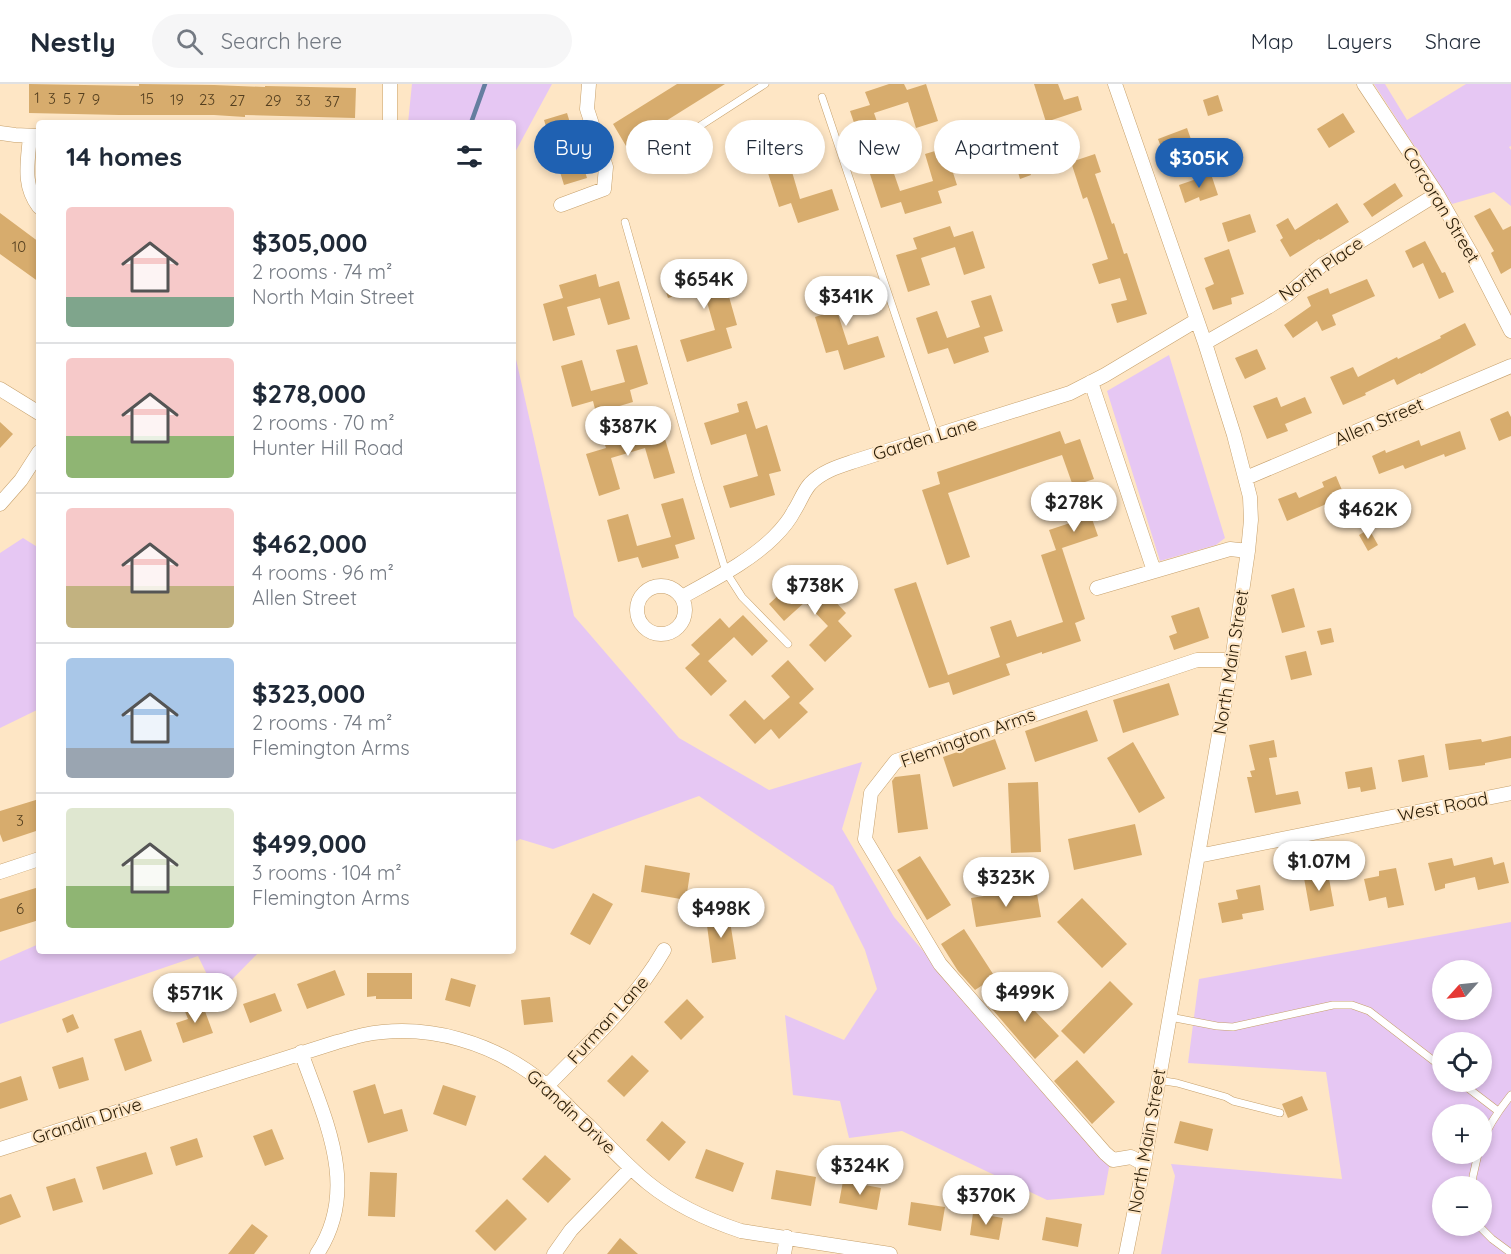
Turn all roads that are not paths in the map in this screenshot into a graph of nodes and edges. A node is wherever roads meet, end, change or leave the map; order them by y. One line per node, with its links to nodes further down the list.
1 (390, 84): 7 (street)
2 (589, 84): 13 (street)
3 (765, 84): 8 (lane)
4 (1115, 84): 15 (street, North Main Street)
5 (1364, 84): 11 (street, Corcoran Street)
6 (822, 97): 22 (lane)
7 (390, 120)
8 (709, 120)
9 (0, 133): 10 (street)
10 (35, 136): 12 (street)
11 (1437, 194): 16 (street, Corcoran Street); 17 (street, North Place)
12 (36, 203)
13 (561, 205)
14 (625, 222): 28 (lane)
15 (1197, 320): 17 (street, North Main Street); 19 (street, Garden Lane)
16 (1511, 331)
17 (1205, 343): 24 (street, North Main Street)
18 (1511, 366): 24 (street, Allen Street)
19 (1091, 382): 22 (street, Garden Lane); 27 (street)
20 (0, 389): 21 (street)
21 (36, 411)
22 (936, 436): 28 (street, Garden Lane)
23 (36, 457): 25 (street)
24 (1246, 478): 26 (street, North Main Street)
25 (0, 504)
26 (1248, 551): 27 (street); 32 (street, North Main Street)
27 (1154, 571): 29 (street)
28 (726, 572): 30 (street, Garden Lane); 31 (lane)
29 (1097, 588)
30 (682, 597)
31 (788, 644)
32 (1232, 660): 34 (street, North Main Street); 49 (street, Flemington Arms)
33 (1511, 793): 34 (street, West Road)
34 (1198, 856): 38 (street, North Main Street)
35 (36, 860): 36 (street)
36 (0, 872)
37 (664, 950): 42 (street, Furman Lane)
38 (1170, 1017): 40 (lane); 41 (street, North Main Street)
39 (301, 1052): 42 (street, Grandin Drive); 48 (street, Grandin Drive); 54 (street)
40 (1432, 1060)
41 (1158, 1080): 46 (lane); 49 (street, North Main Street)
42 (547, 1086): 50 (street, Grandin Drive)
43 (1473, 1092): 45 (lane)
44 (1511, 1095): 45 (lane)
45 (1498, 1111): 47 (lane)
46 (1280, 1113)
47 (1492, 1121)
48 (0, 1149)
49 (1144, 1164): 58 (street, North Main Street)
50 (630, 1168): 52 (street, Grandin Drive); 55 (street)
51 (1489, 1236): 53 (lane)
52 (787, 1237): 56 (street); 57 (street, Grandin Drive)
53 (1511, 1253)
54 (317, 1254)
55 (554, 1254)
56 (784, 1254)
57 (890, 1254)
58 (1126, 1254)

